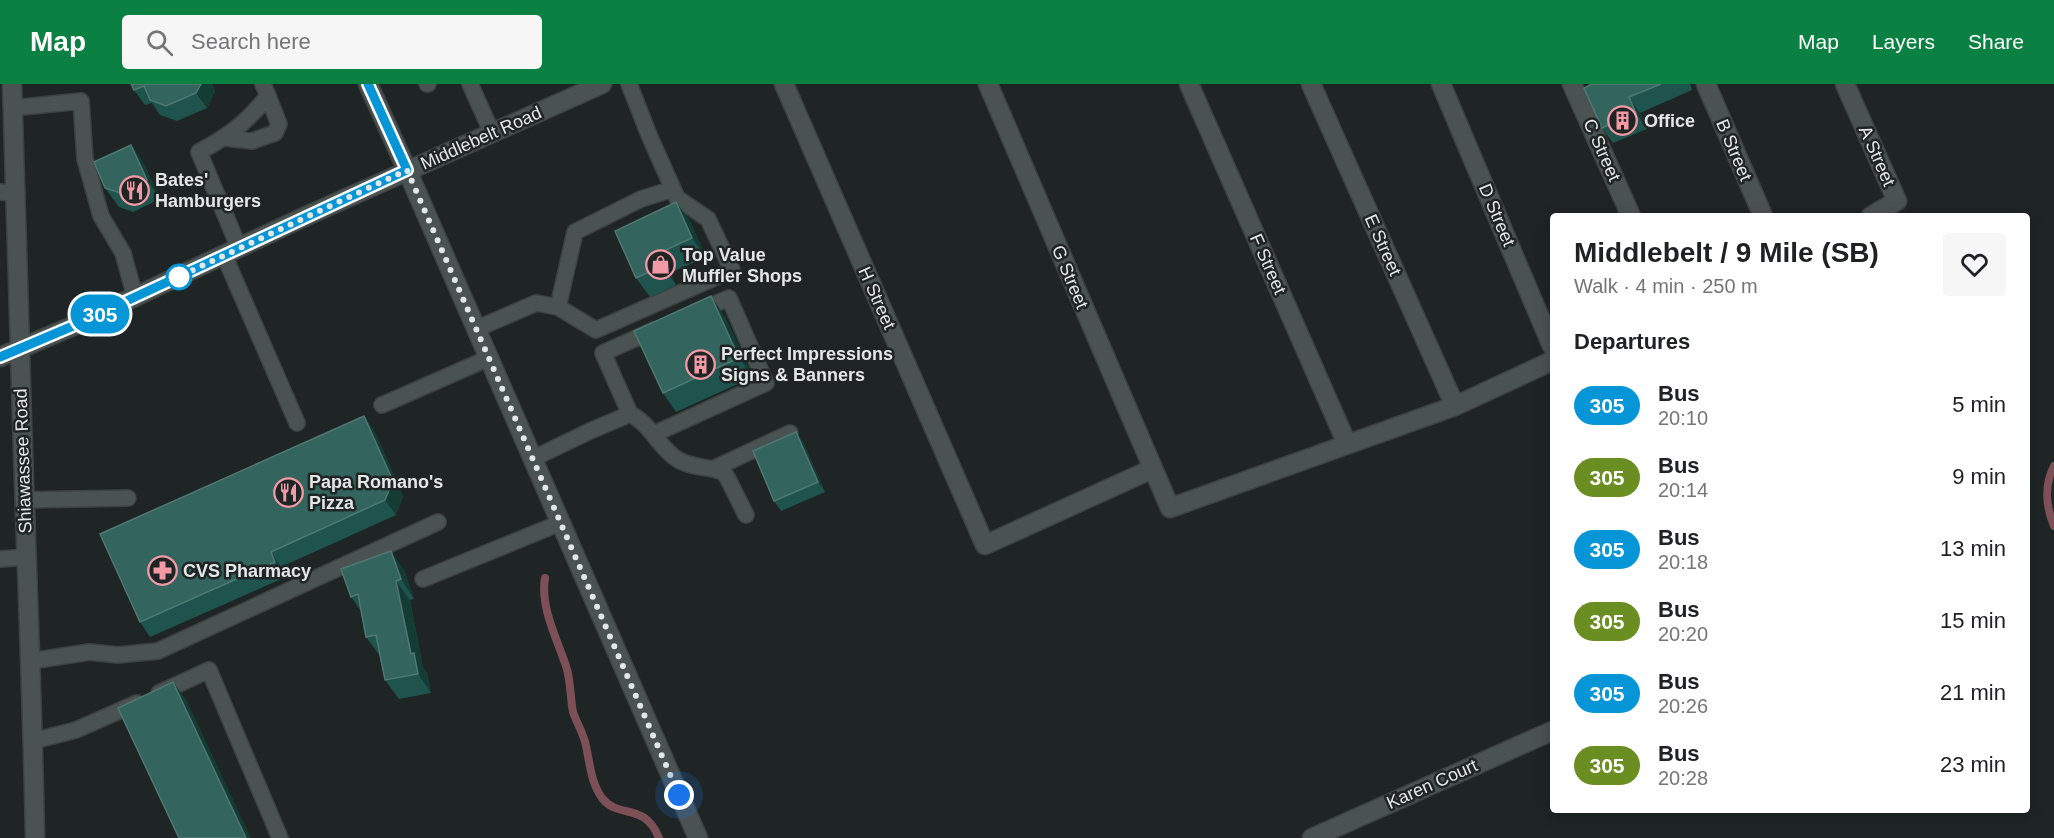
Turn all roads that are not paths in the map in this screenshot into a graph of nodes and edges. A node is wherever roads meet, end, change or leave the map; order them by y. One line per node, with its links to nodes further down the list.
1 (12, 84): 15 (street, Shiawassee Road)
2 (368, 84): 18 (street)
3 (470, 84): 16 (lane)
4 (602, 84): 16 (street, Middlebelt Road)
5 (629, 84): 19 (lane)
6 (784, 84): 44 (street, H Street)
7 (987, 84): 44 (street, G Street)
8 (1189, 84): 41 (street, F Street)
9 (1311, 84): 36 (street, E Street)
10 (1441, 84): 30 (street, D Street)
11 (1572, 84): 21 (street, C Street)
12 (1706, 84): 22 (street, B Street)
13 (1845, 84): 23 (street, A Street)
14 (265, 90): 17 (lane); 17 (lane)
15 (13, 108): 20 (street, Shiawassee Road); 25 (lane)
16 (492, 133): 18 (street, Middlebelt Road)
17 (225, 138): 24 (lane)
18 (407, 170): 24 (street, Middlebelt Road); 29 (street)
19 (673, 189): 26 (lane); 26 (lane)
20 (8, 192): 31 (street, Shiawassee Road)
21 (1630, 213)
22 (1762, 213)
23 (1876, 213)
24 (231, 251): 25 (street, Middlebelt Road); 38 (lane)
25 (135, 297): 31 (street, Middlebelt Road)
26 (558, 307): 29 (lane)
27 (687, 316): 40 (lane)
28 (666, 325): 37 (lane)
29 (476, 329): 33 (street)
30 (1550, 341)
31 (20, 348): 32 (street, Middlebelt Road); 46 (street, Shiawassee Road)
32 (0, 357)
33 (489, 358): 35 (lane); 42 (street)
34 (1550, 362): 36 (street)
35 (382, 405)
36 (1455, 406): 41 (street)
37 (630, 414): 40 (lane); 42 (lane)
38 (297, 423)
39 (790, 433): 43 (lane)
40 (654, 434): 43 (lane)
41 (1347, 444): 44 (street, G Street)
42 (532, 459): 49 (street)
43 (715, 468): 47 (lane)
44 (1152, 470)
45 (128, 498): 46 (lane)
46 (24, 500): 50 (street, Shiawassee Road)
47 (746, 514)
48 (438, 522): 53 (lane)
49 (560, 523): 52 (lane); 58 (street)
50 (27, 557): 51 (lane); 53 (street, Shiawassee Road)
51 (0, 559)
52 (423, 579)
53 (31, 661): 55 (street, Shiawassee Road)
54 (1550, 731): 59 (street, Karen Court)
55 (33, 741): 56 (street, Shiawassee Road); 57 (lane)
56 (35, 838)
57 (280, 838)
58 (698, 838)
59 (1312, 838)

